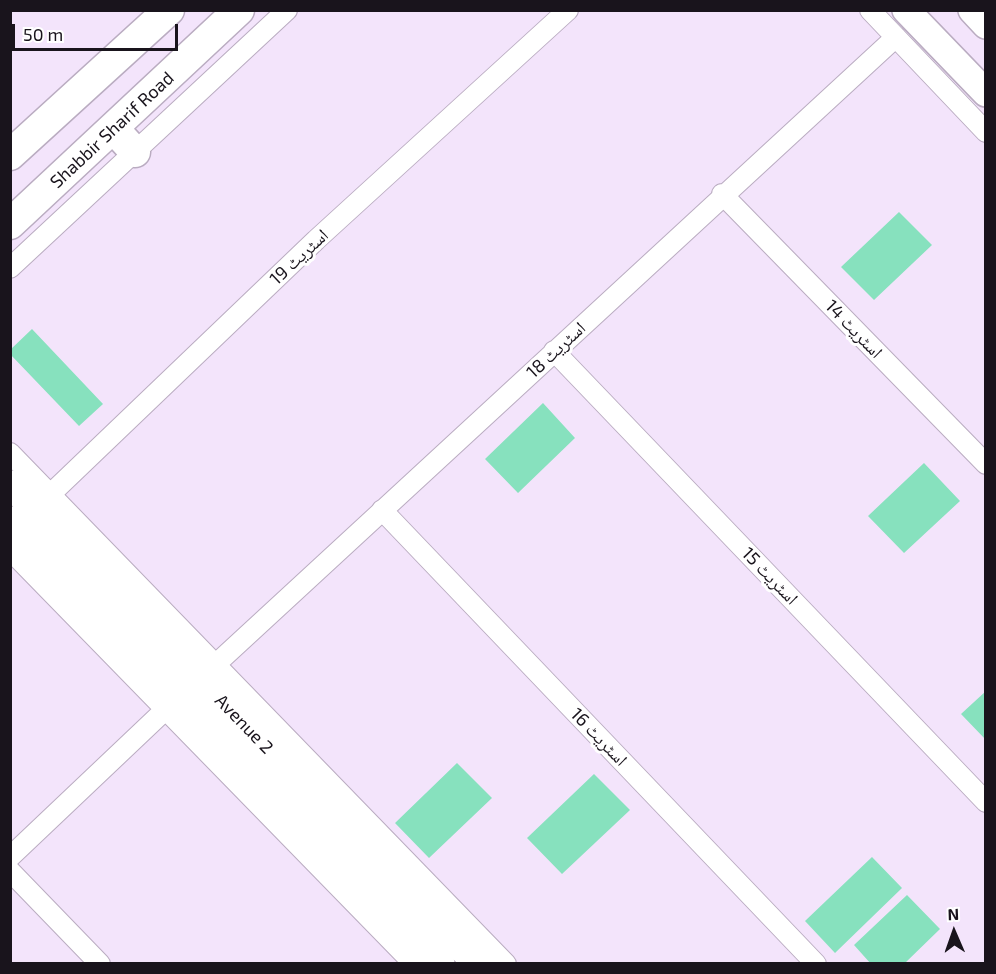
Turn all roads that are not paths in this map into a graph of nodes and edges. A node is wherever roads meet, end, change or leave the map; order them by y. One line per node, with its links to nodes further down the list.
1 (169, 10): 11 (main road)
2 (239, 10): 12 (main road, Shabbir Sharif Road)
3 (287, 10): 14 (street)
4 (568, 10): 25 (street, اسٹریٹ 19)
5 (870, 10): 9 (street)
6 (906, 10): 10 (main road)
7 (972, 10): 8 (main road)
8 (986, 25)
9 (896, 37): 13 (street); 17 (street, اسٹریٹ 18)
10 (986, 93)
11 (68, 103): 15 (main road); 16 (main road)
12 (114, 129): 14 (main road); 18 (main road, Shabbir Sharif Road)
13 (986, 132)
14 (135, 152): 19 (street)
15 (10, 155)
16 (10, 178)
17 (722, 195): 20 (street, اسٹریٹ 18); 22 (street, اسٹریٹ 14)
18 (10, 224)
19 (10, 268)
20 (554, 351): 24 (street, اسٹریٹ 18); 28 (street, اسٹریٹ 15)
21 (10, 453): 25 (street)
22 (986, 464)
23 (10, 483): 25 (main road, Avenue 2)
24 (382, 510): 26 (street, اسٹریٹ 18); 36 (street, اسٹریٹ 16)
25 (22, 521): 26 (street); 27 (street); 33 (main road, Avenue 2); 34 (main road, Avenue 2)
26 (216, 664): 35 (street)
27 (165, 710): 29 (street); 32 (street)
28 (986, 802)
29 (10, 857)
30 (10, 870): 31 (street)
31 (100, 963)
32 (414, 963)
33 (441, 963)
34 (477, 963)
35 (506, 963)
36 (816, 963)

